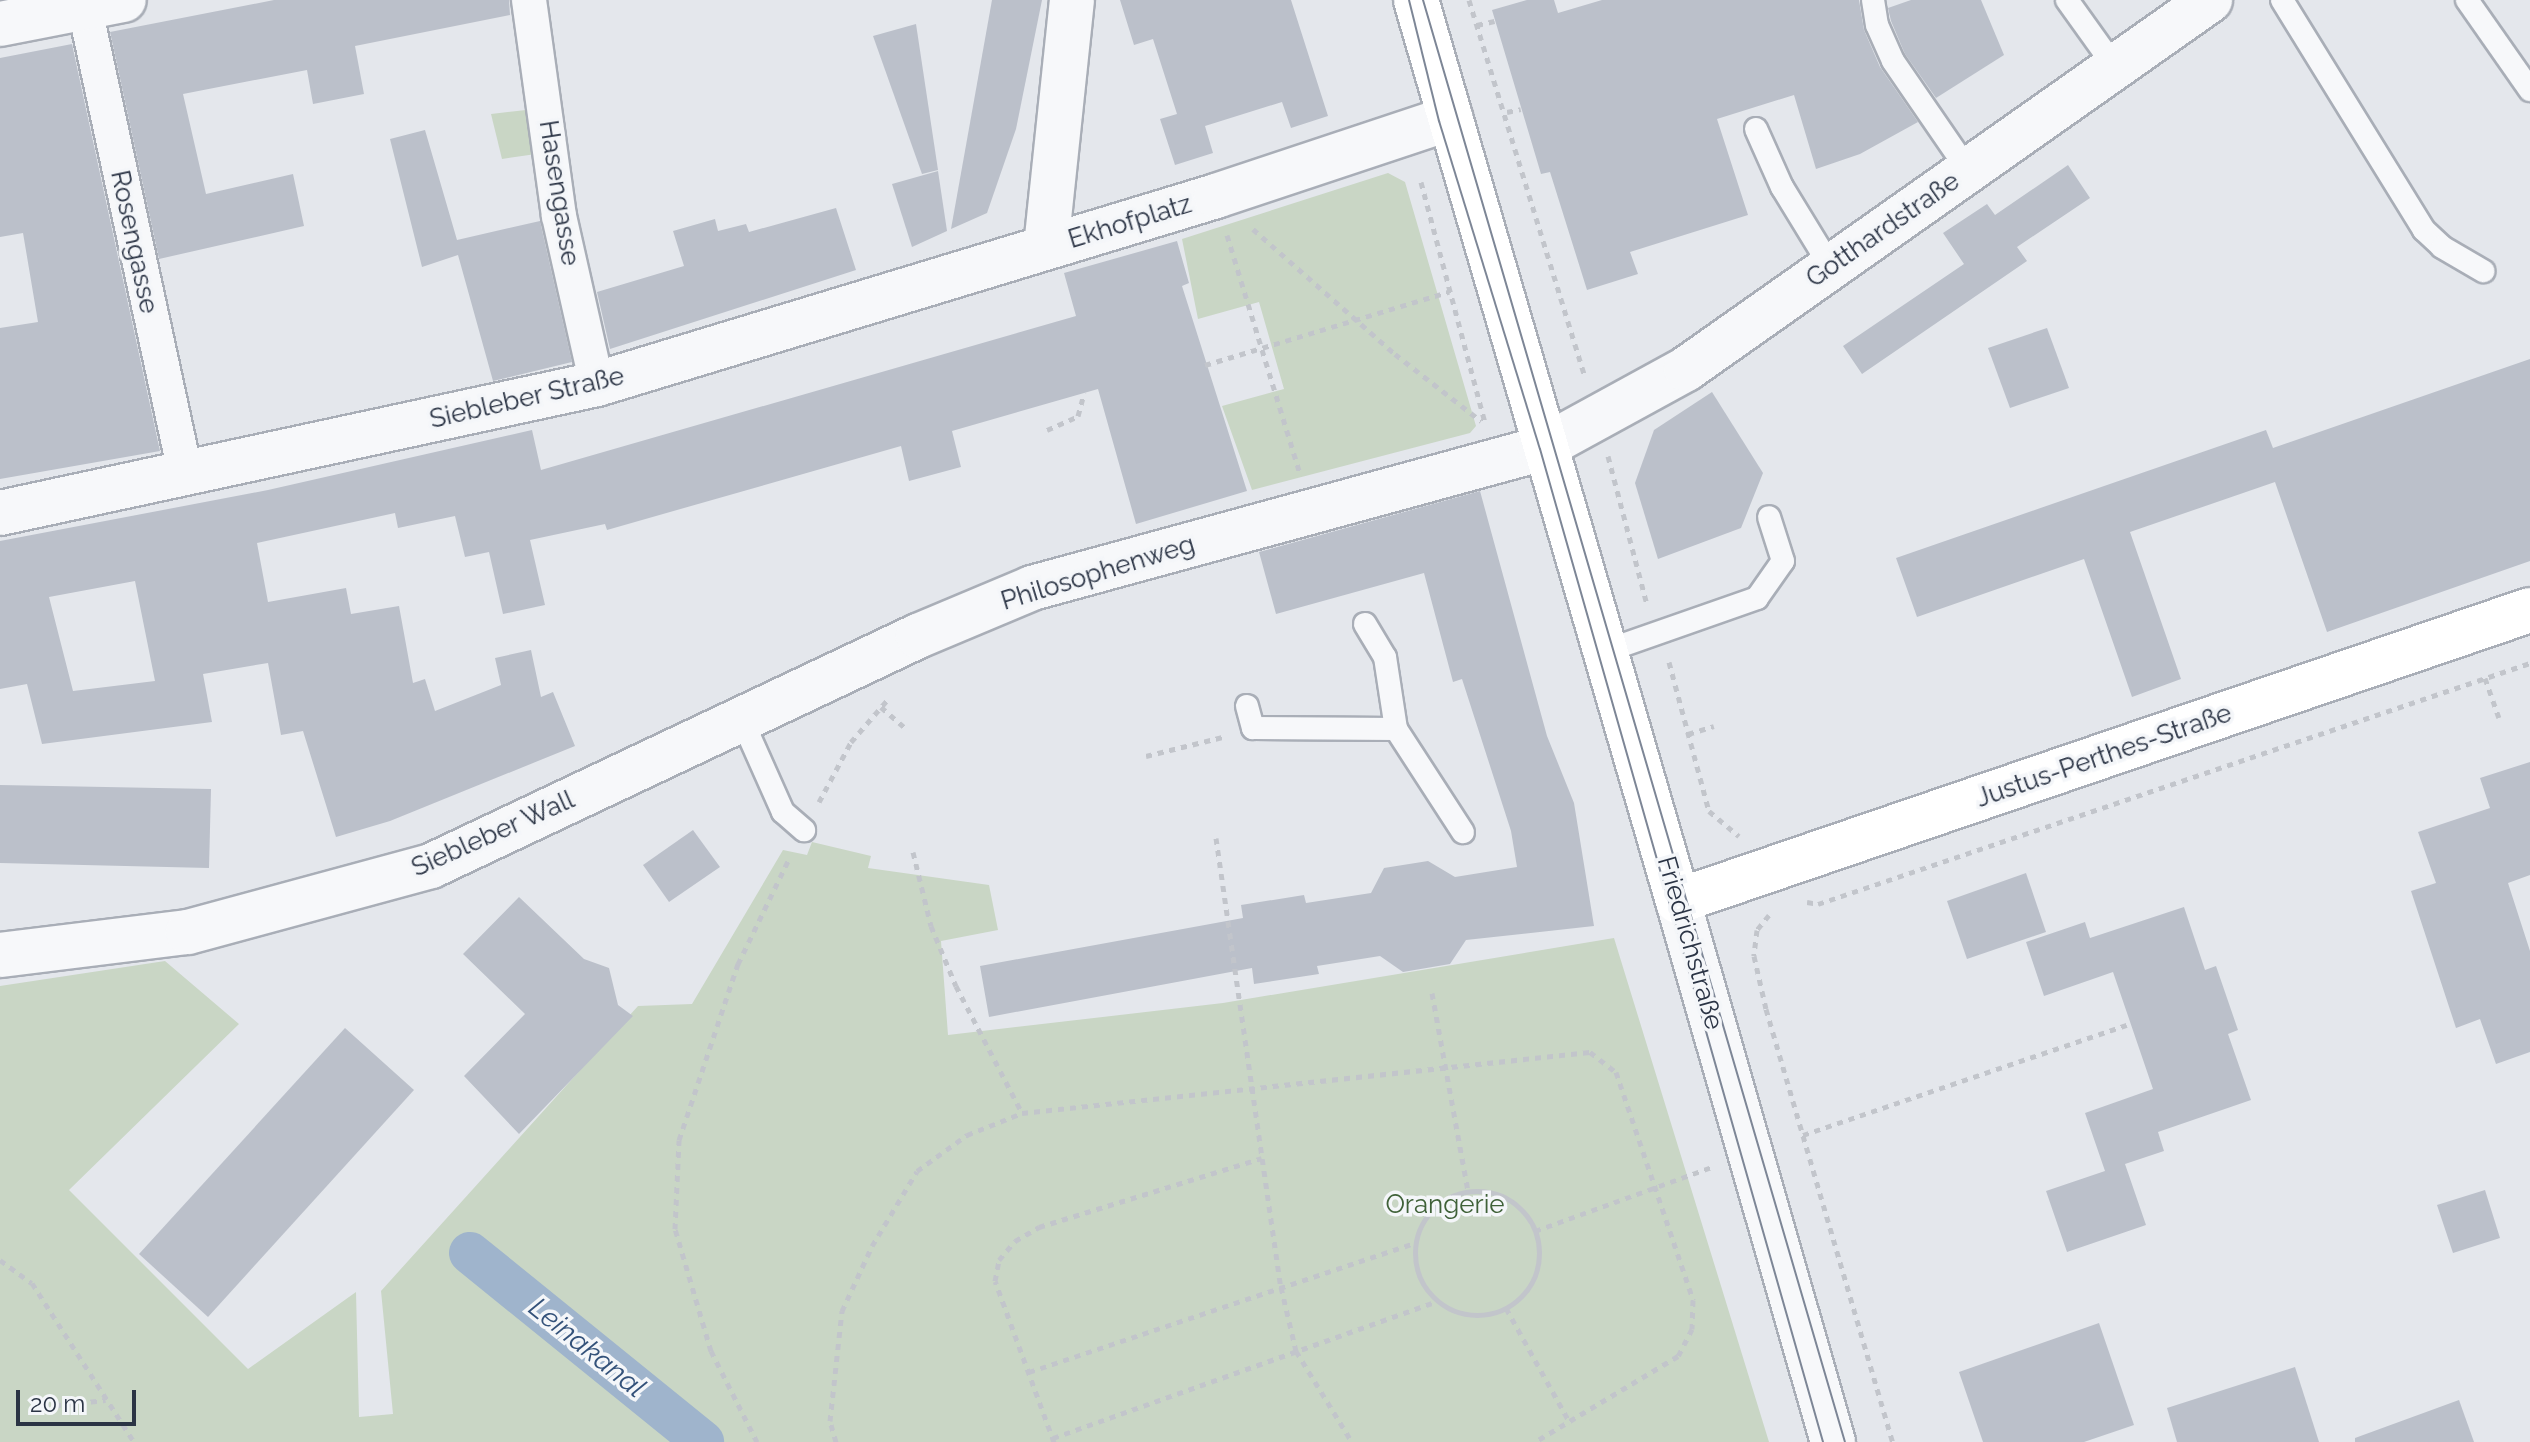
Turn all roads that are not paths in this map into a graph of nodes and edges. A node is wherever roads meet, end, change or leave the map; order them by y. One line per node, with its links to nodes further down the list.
1 (529, 0): 19 (street, Hasengasse)
2 (1072, 0): 16 (street, Ekhofplatz)
3 (1416, 0): 13 (main road)
4 (1873, 0): 15 (lane)
5 (2067, 0): 11 (lane)
6 (2210, 0): 11 (street, Gotthardstraße)
7 (2282, 0): 18 (lane)
8 (2467, 0): 12 (lane)
9 (97, 3): 10 (street); 21 (street, Rosengasse)
10 (0, 24)
11 (2115, 67): 15 (street, Gotthardstraße)
12 (2530, 90)
13 (1450, 118): 16 (street, Ekhofplatz); 20 (main road)
14 (1756, 129): 17 (lane)
15 (1968, 170): 17 (street, Gotthardstraße)
16 (1046, 247): 19 (street, Siebleber Straße)
17 (1831, 267): 20 (street, Gotthardstraße)
18 (2483, 271)
19 (597, 384): 21 (street, Siebleber Straße)
20 (1546, 445): 26 (main road, Friedrichstraße); 28 (street, Philosophenweg)
21 (186, 477): 22 (street, Siebleber Straße)
22 (0, 513)
23 (1769, 517): 26 (lane)
24 (2530, 610): 32 (main road, Justus-Perthes-Straße)
25 (1365, 624): 29 (lane)
26 (1606, 651): 32 (main road, Friedrichstraße)
27 (1247, 706): 29 (lane)
28 (742, 720): 30 (lane); 33 (street, Siebleber Wall)
29 (1396, 729): 31 (lane)
30 (804, 830)
31 (1463, 832)
32 (1678, 901): 34 (street, Friedrichstraße)
33 (0, 955)
34 (1833, 1442)

